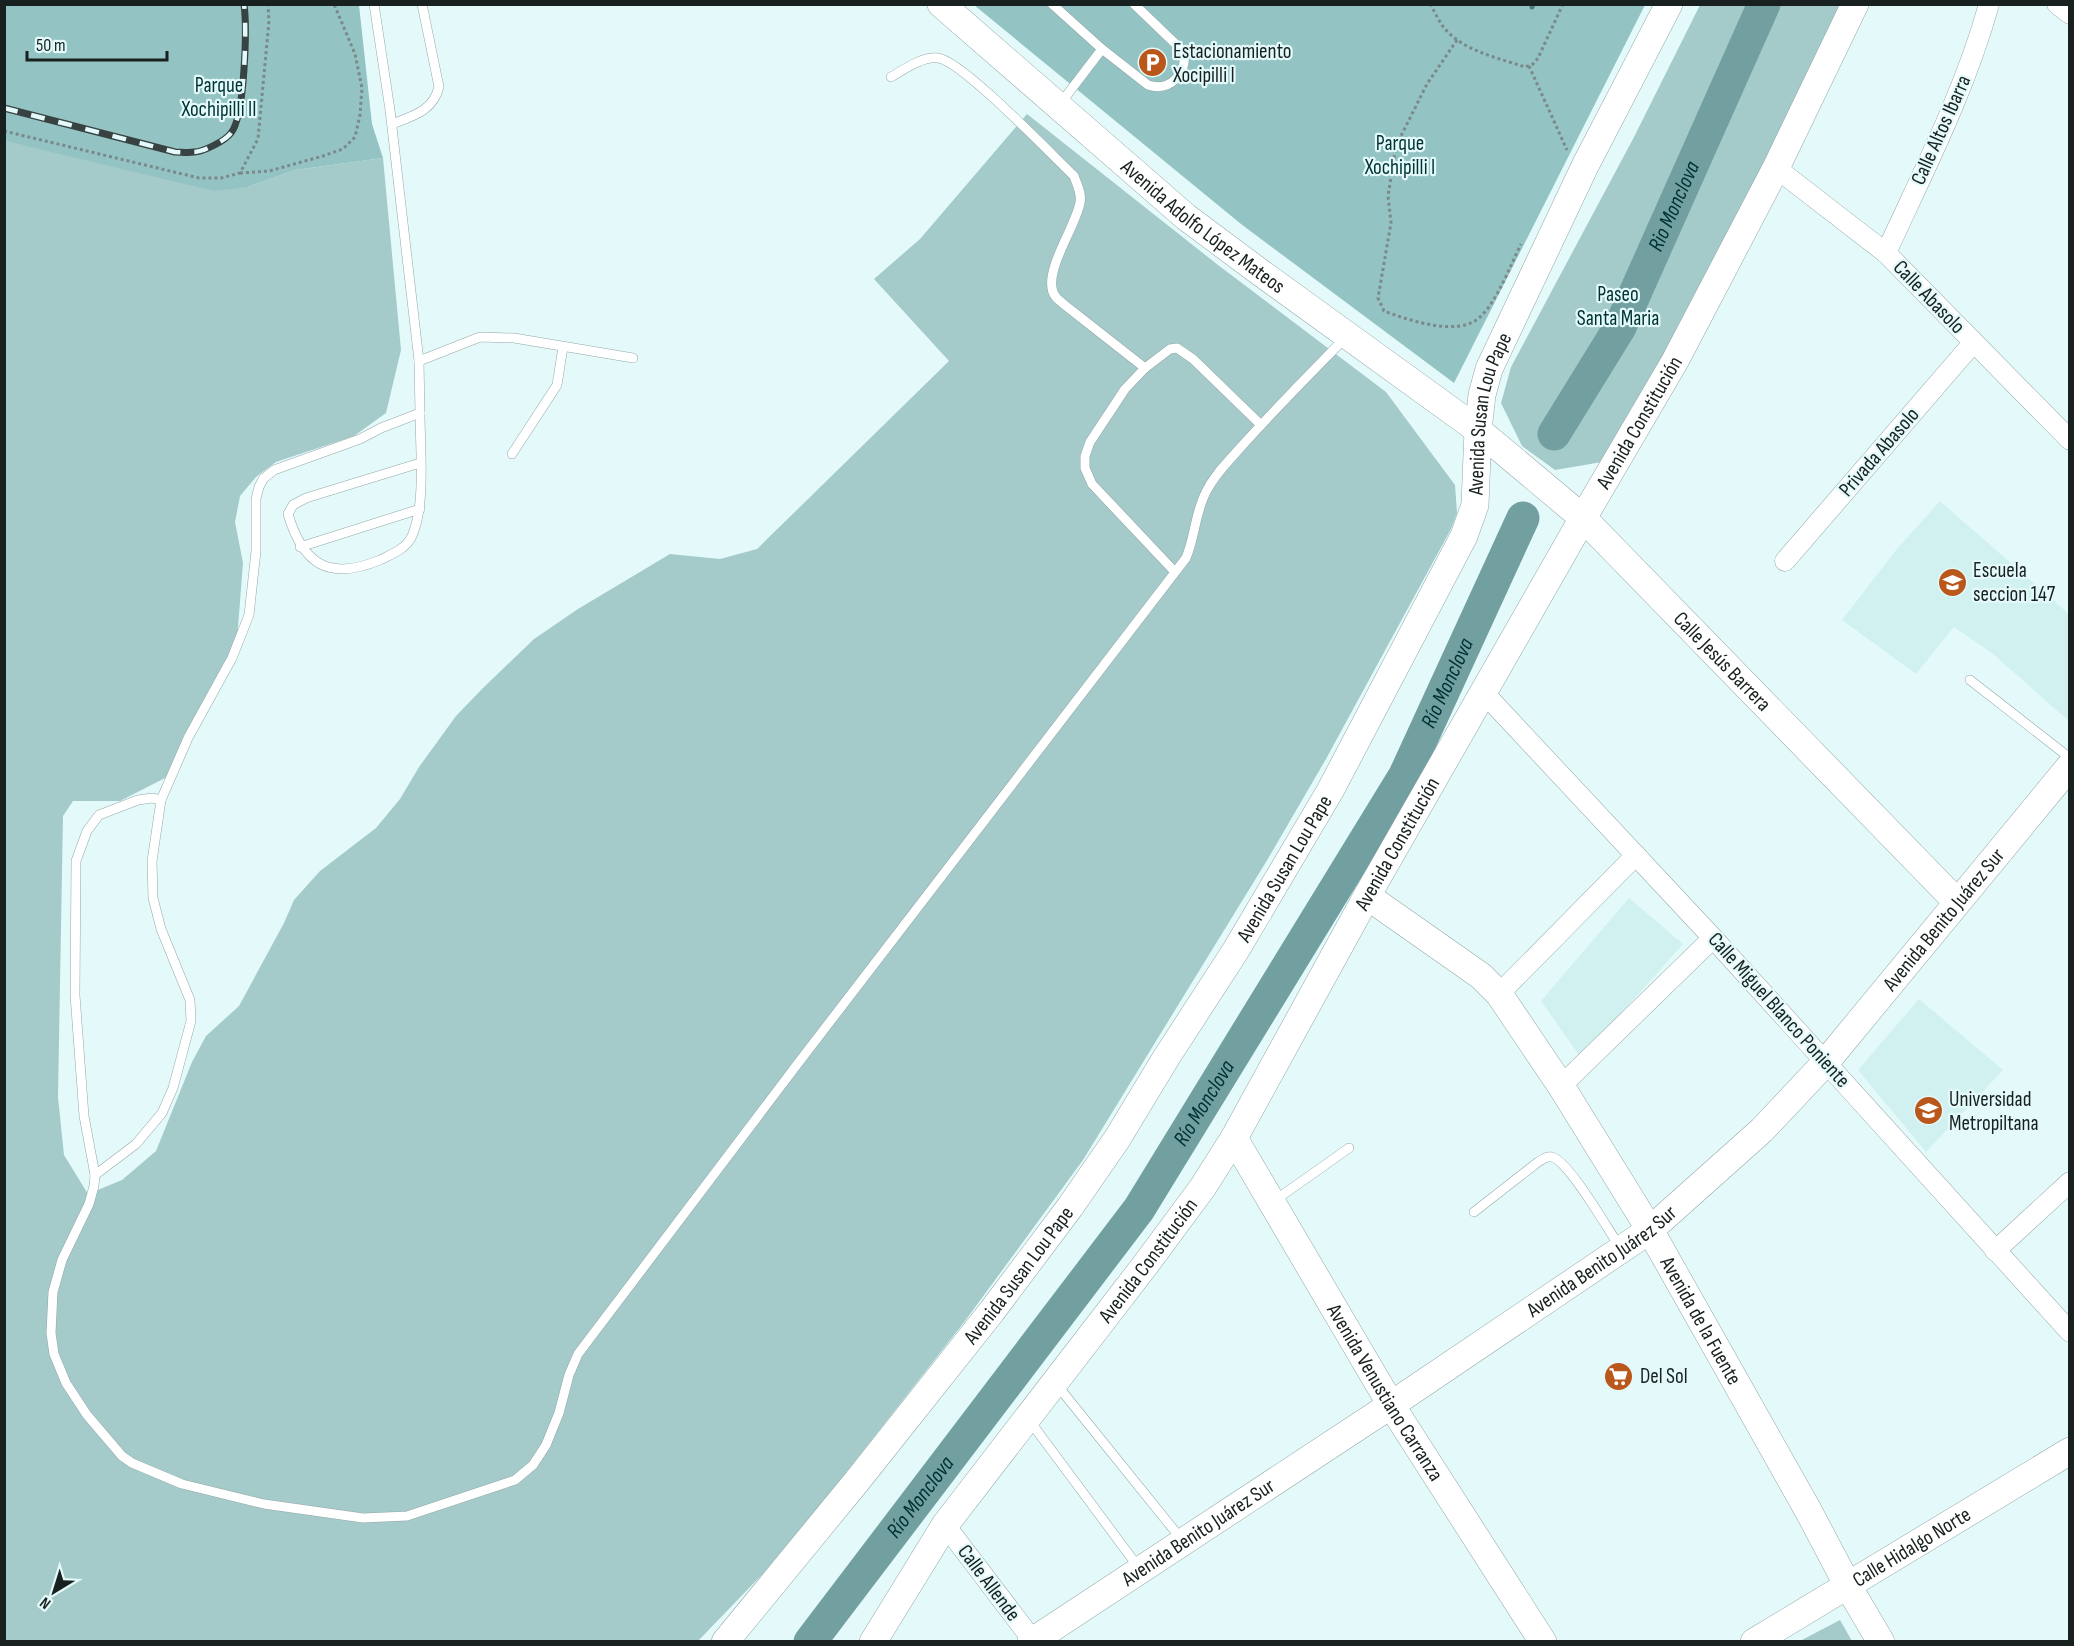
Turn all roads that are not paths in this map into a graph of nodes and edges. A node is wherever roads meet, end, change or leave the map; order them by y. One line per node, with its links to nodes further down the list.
1 (374, 4): 14 (lane)
2 (422, 4): 14 (lane)
3 (941, 4): 13 (street, Avenida Adolfo López Mateos)
4 (1052, 4): 11 (lane)
5 (1134, 4): 11 (lane)
6 (1669, 4): 25 (street, Avenida Susan Lou Pape)
7 (1855, 4): 15 (street, Avenida Constitución)
8 (1989, 4): 16 (street, Calle Altos Ibarra)
9 (2057, 4): 10 (street)
10 (2070, 14)
11 (1102, 49): 13 (lane)
12 (891, 77): 22 (lane)
13 (1058, 106): 17 (street, Avenida Adolfo López Mateos)
14 (392, 124): 21 (lane)
15 (1776, 168): 16 (street, Calle Abasolo); 29 (street, Avenida Constitución)
16 (1886, 253): 18 (street, Calle Abasolo)
17 (1348, 336): 24 (lane); 25 (street, Avenida Adolfo López Mateos)
18 (1973, 343): 26 (street, Calle Abasolo); 35 (street, Privada Abasolo)
19 (563, 347): 20 (lane); 21 (lane); 27 (lane)
20 (633, 358)
21 (419, 361): 23 (lane)
22 (1145, 368): 24 (lane); 36 (lane)
23 (420, 413): 28 (lane); 41 (lane)
24 (1261, 425): 36 (lane)
25 (1478, 430): 30 (street, Calle Jesús Barrera); 67 (street, Avenida Susan Lou Pape)
26 (2070, 440)
27 (512, 454)
28 (420, 463): 31 (lane); 33 (lane)
29 (1605, 480): 30 (street); 32 (street, Avenida Constitución)
30 (1549, 490): 32 (street, Calle Jesús Barrera); 34 (street)
31 (420, 509): 33 (lane); 33 (lane)
32 (1582, 518): 34 (street, Avenida Constitución); 44 (street, Calle Jesús Barrera)
33 (300, 547)
34 (1562, 555): 38 (street, Avenida Constitución)
35 (1785, 561)
36 (1175, 572): 51 (lane)
37 (1970, 680): 39 (lane)
38 (1484, 693): 42 (street, Calle Miguel Blanco Poniente); 43 (street, Avenida Constitución)
39 (2070, 758)
40 (2070, 766): 44 (street, Avenida Benito Juárez Sur)
41 (161, 800): 51 (lane); 51 (lane)
42 (1636, 855): 45 (street, Calle Miguel Blanco Poniente); 46 (street)
43 (1367, 896): 46 (street, Avenida de la Fuente); 49 (street, Avenida Constitución)
44 (1957, 902): 47 (street, Avenida Benito Juárez Sur)
45 (1713, 938): 47 (street, Calle Miguel Blanco Poniente); 48 (street)
46 (1499, 994): 48 (street, Avenida de la Fuente)
47 (1826, 1062): 55 (street, Avenida Benito Juárez Sur); 57 (street, Calle Miguel Blanco Poniente)
48 (1561, 1086): 55 (street, Avenida de la Fuente)
49 (1234, 1138): 53 (street, Avenida Venustiano Carranza); 59 (street, Avenida Constitución)
50 (1349, 1148): 53 (lane)
51 (95, 1175)
52 (2070, 1182): 57 (street)
53 (1272, 1203): 60 (street, Avenida Venustiano Carranza)
54 (1474, 1212): 56 (lane)
55 (1650, 1230): 56 (street, Avenida Benito Juárez Sur); 66 (street, Avenida de la Fuente)
56 (1621, 1249): 60 (street, Avenida Benito Juárez Sur)
57 (1995, 1251): 58 (street, Calle Miguel Blanco Poniente)
58 (2070, 1332)
59 (1054, 1381): 61 (street, Avenida Constitución); 64 (lane)
60 (1391, 1405): 64 (street, Avenida Benito Juárez Sur); 70 (street, Avenida Venustiano Carranza)
61 (1027, 1417): 63 (street, Avenida Constitución); 65 (lane)
62 (2070, 1451): 66 (street, Calle Hidalgo Norte)
63 (945, 1525): 68 (street, Avenida Constitución); 69 (street, Calle Allende)
64 (1183, 1542): 65 (street, Avenida Benito Juárez Sur)
65 (1140, 1570): 69 (street, Avenida Benito Juárez Sur)
66 (1848, 1586): 71 (street, Calle Hidalgo Norte); 72 (street, Avenida de la Fuente)
67 (725, 1641)
68 (873, 1641)
69 (1032, 1641)
70 (1543, 1641)
71 (1754, 1641)
72 (1881, 1641)

